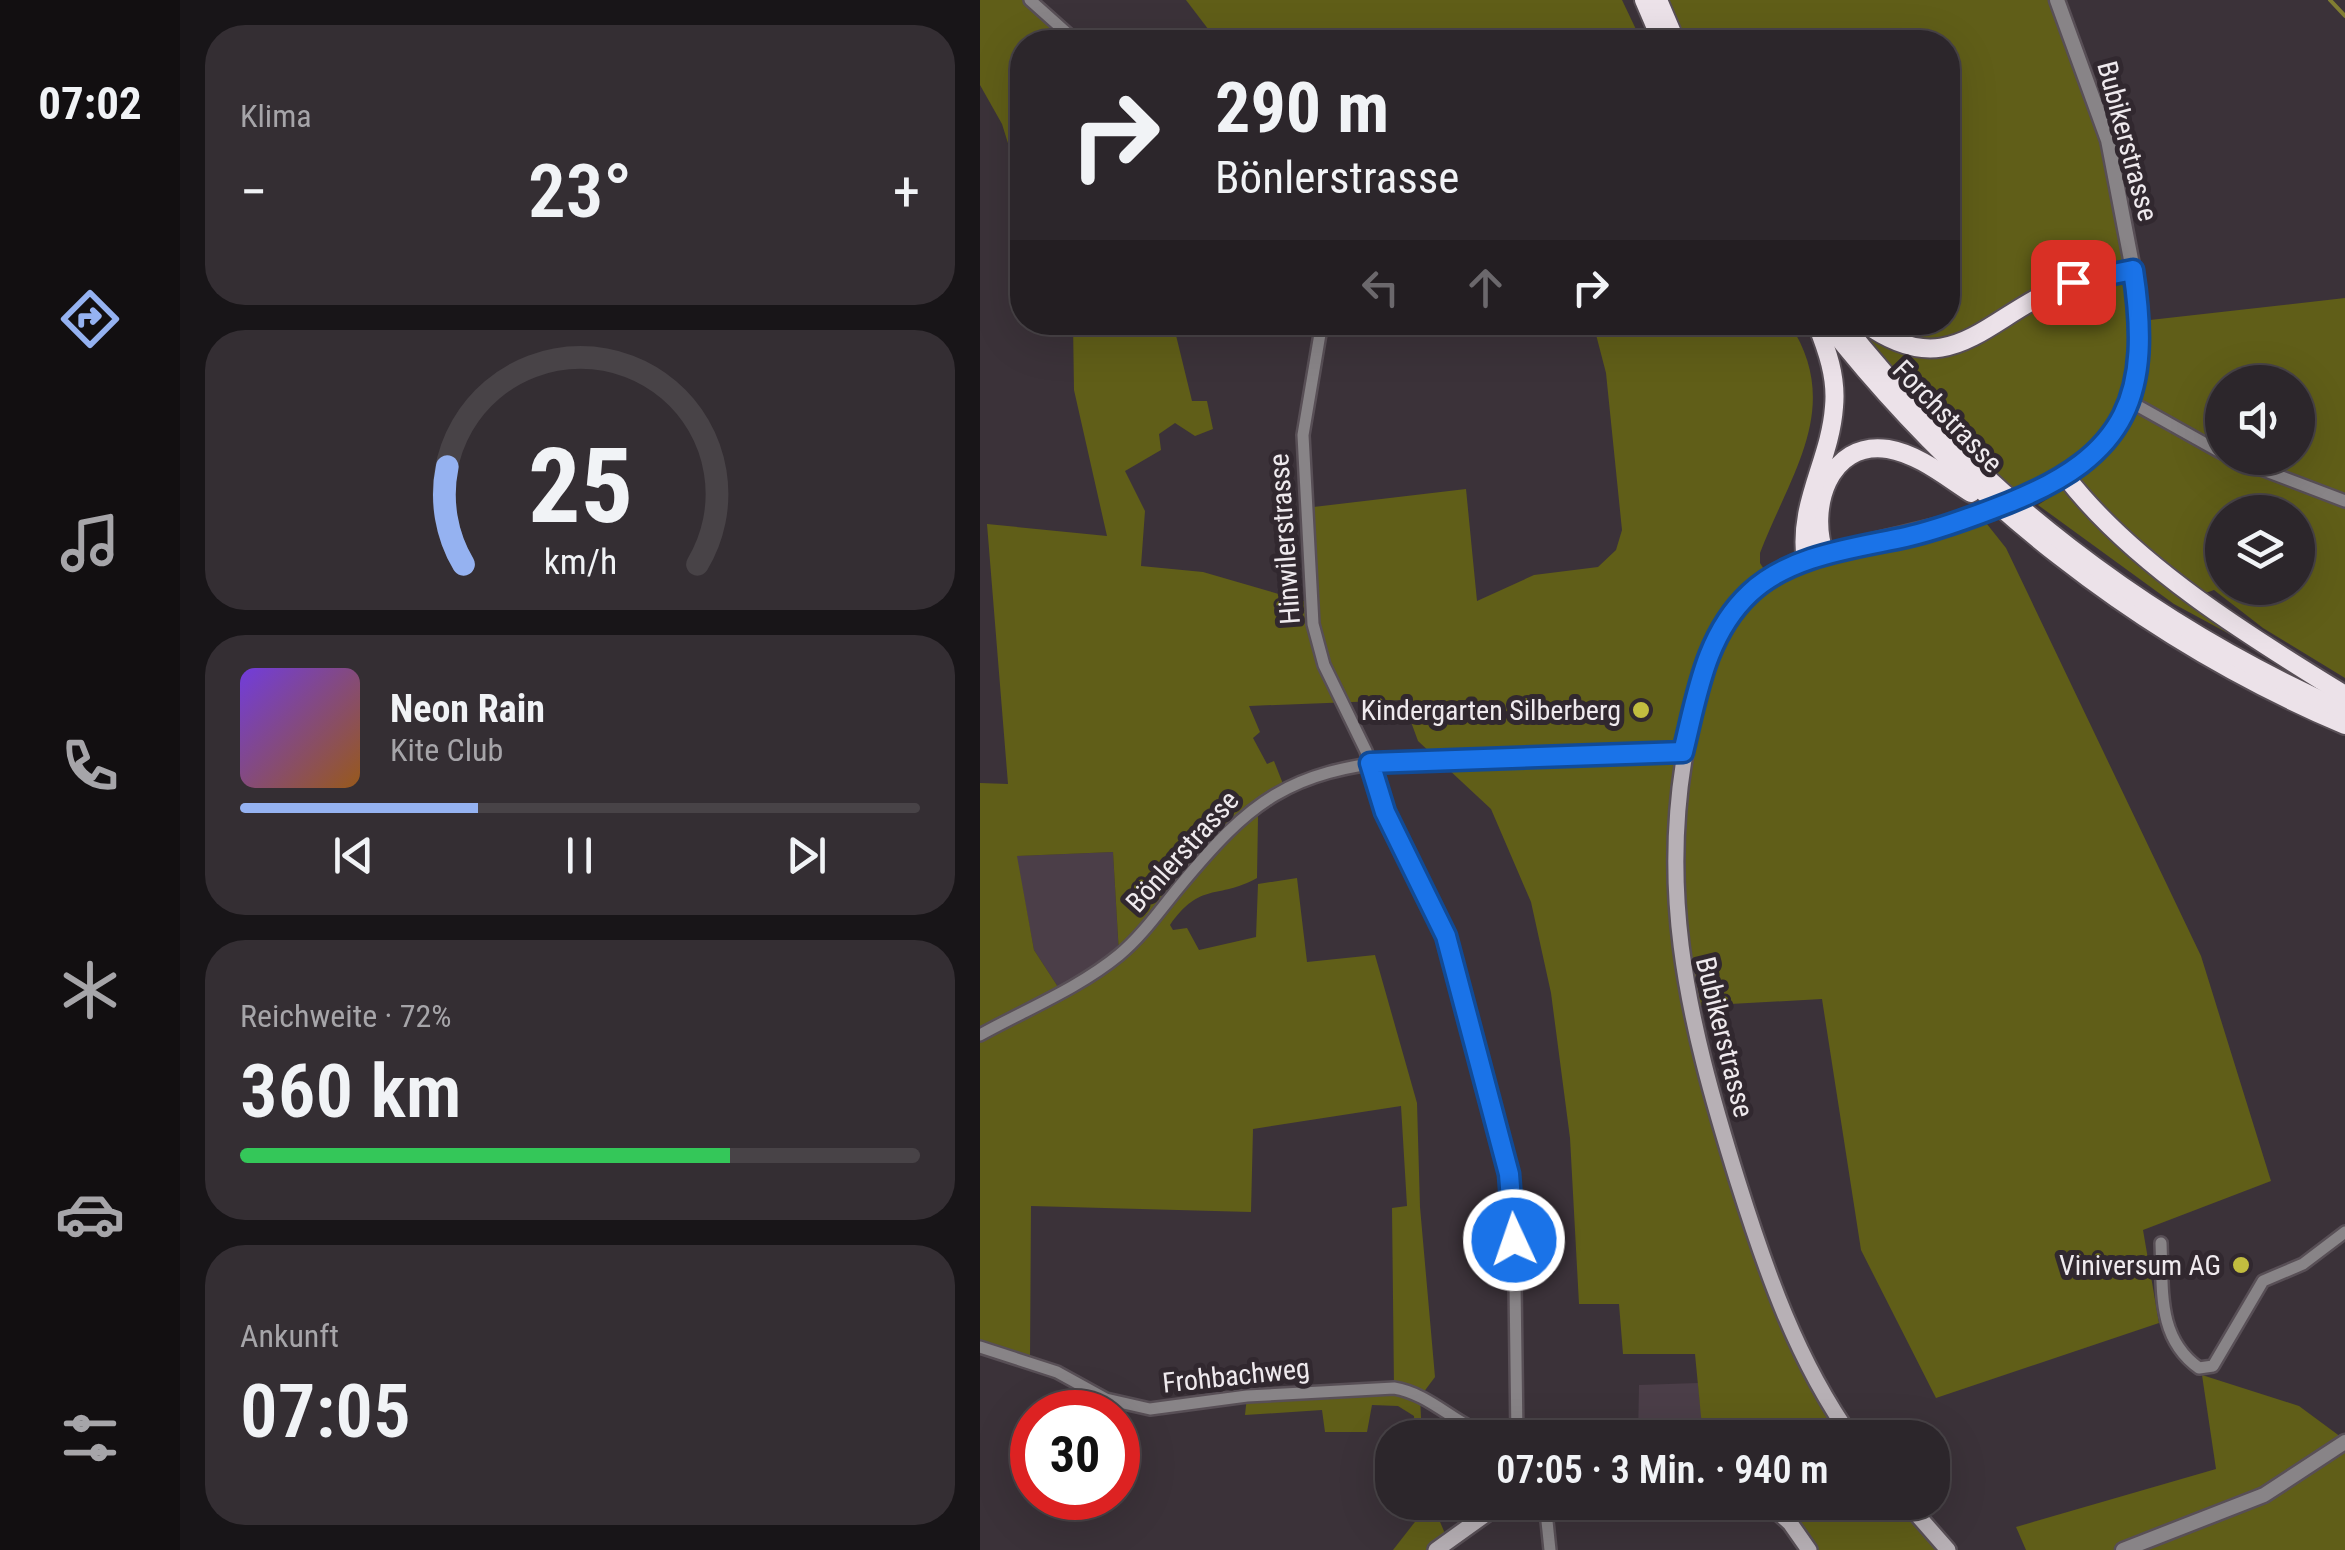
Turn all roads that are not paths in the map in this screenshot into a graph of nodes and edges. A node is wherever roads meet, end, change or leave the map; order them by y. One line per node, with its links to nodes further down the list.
1 (1030, 0): 5 (street)
2 (1644, 0): 6 (highway)
3 (1658, 0): 7 (highway)
4 (2057, 0): 8 (street, Bubikerstrasse)
5 (1064, 30)
6 (1657, 30)
7 (1671, 30)
8 (2133, 270): 13 (highway); 14 (main road, Bubikerstrasse)
9 (1320, 335): 26 (street, Hinwilerstrasse)
10 (1821, 335): 21 (highway)
11 (1837, 335): 19 (highway, Forchstrasse)
12 (1853, 335): 23 (highway, Forchstrasse)
13 (1888, 335)
14 (2129, 401): 15 (street); 17 (main road, Bubikerstrasse)
15 (2205, 443)
16 (2276, 475): 18 (street)
17 (2066, 476): 20 (main road, Bubikerstrasse, bridge); 22 (highway)
18 (2345, 502)
19 (2016, 522): 20 (highway); 24 (highway, Forchstrasse)
20 (1825, 555): 21 (main road, Bubikerstrasse)
21 (1806, 562): 25 (main road, Bubikerstrasse)
22 (2345, 694)
23 (2345, 712)
24 (2345, 725)
25 (1683, 752): 26 (street, Bönlerstrasse); 33 (main road, Bubikerstrasse)
26 (1370, 763): 27 (street, Bönlerstrasse); 32 (street, Hinwilerstrasse)
27 (980, 1035)
28 (2345, 1232): 29 (street)
29 (2161, 1244)
30 (980, 1347): 31 (street, Frohbachweg)
31 (1456, 1420)
32 (1517, 1420)
33 (1842, 1420)
34 (2345, 1442): 43 (street)
35 (1478, 1520): 39 (main road)
36 (1547, 1520): 40 (street)
37 (1787, 1520): 41 (main road)
38 (1922, 1520): 42 (main road)
39 (1436, 1550)
40 (1550, 1550)
41 (1809, 1550)
42 (1948, 1550)
43 (2123, 1550)

